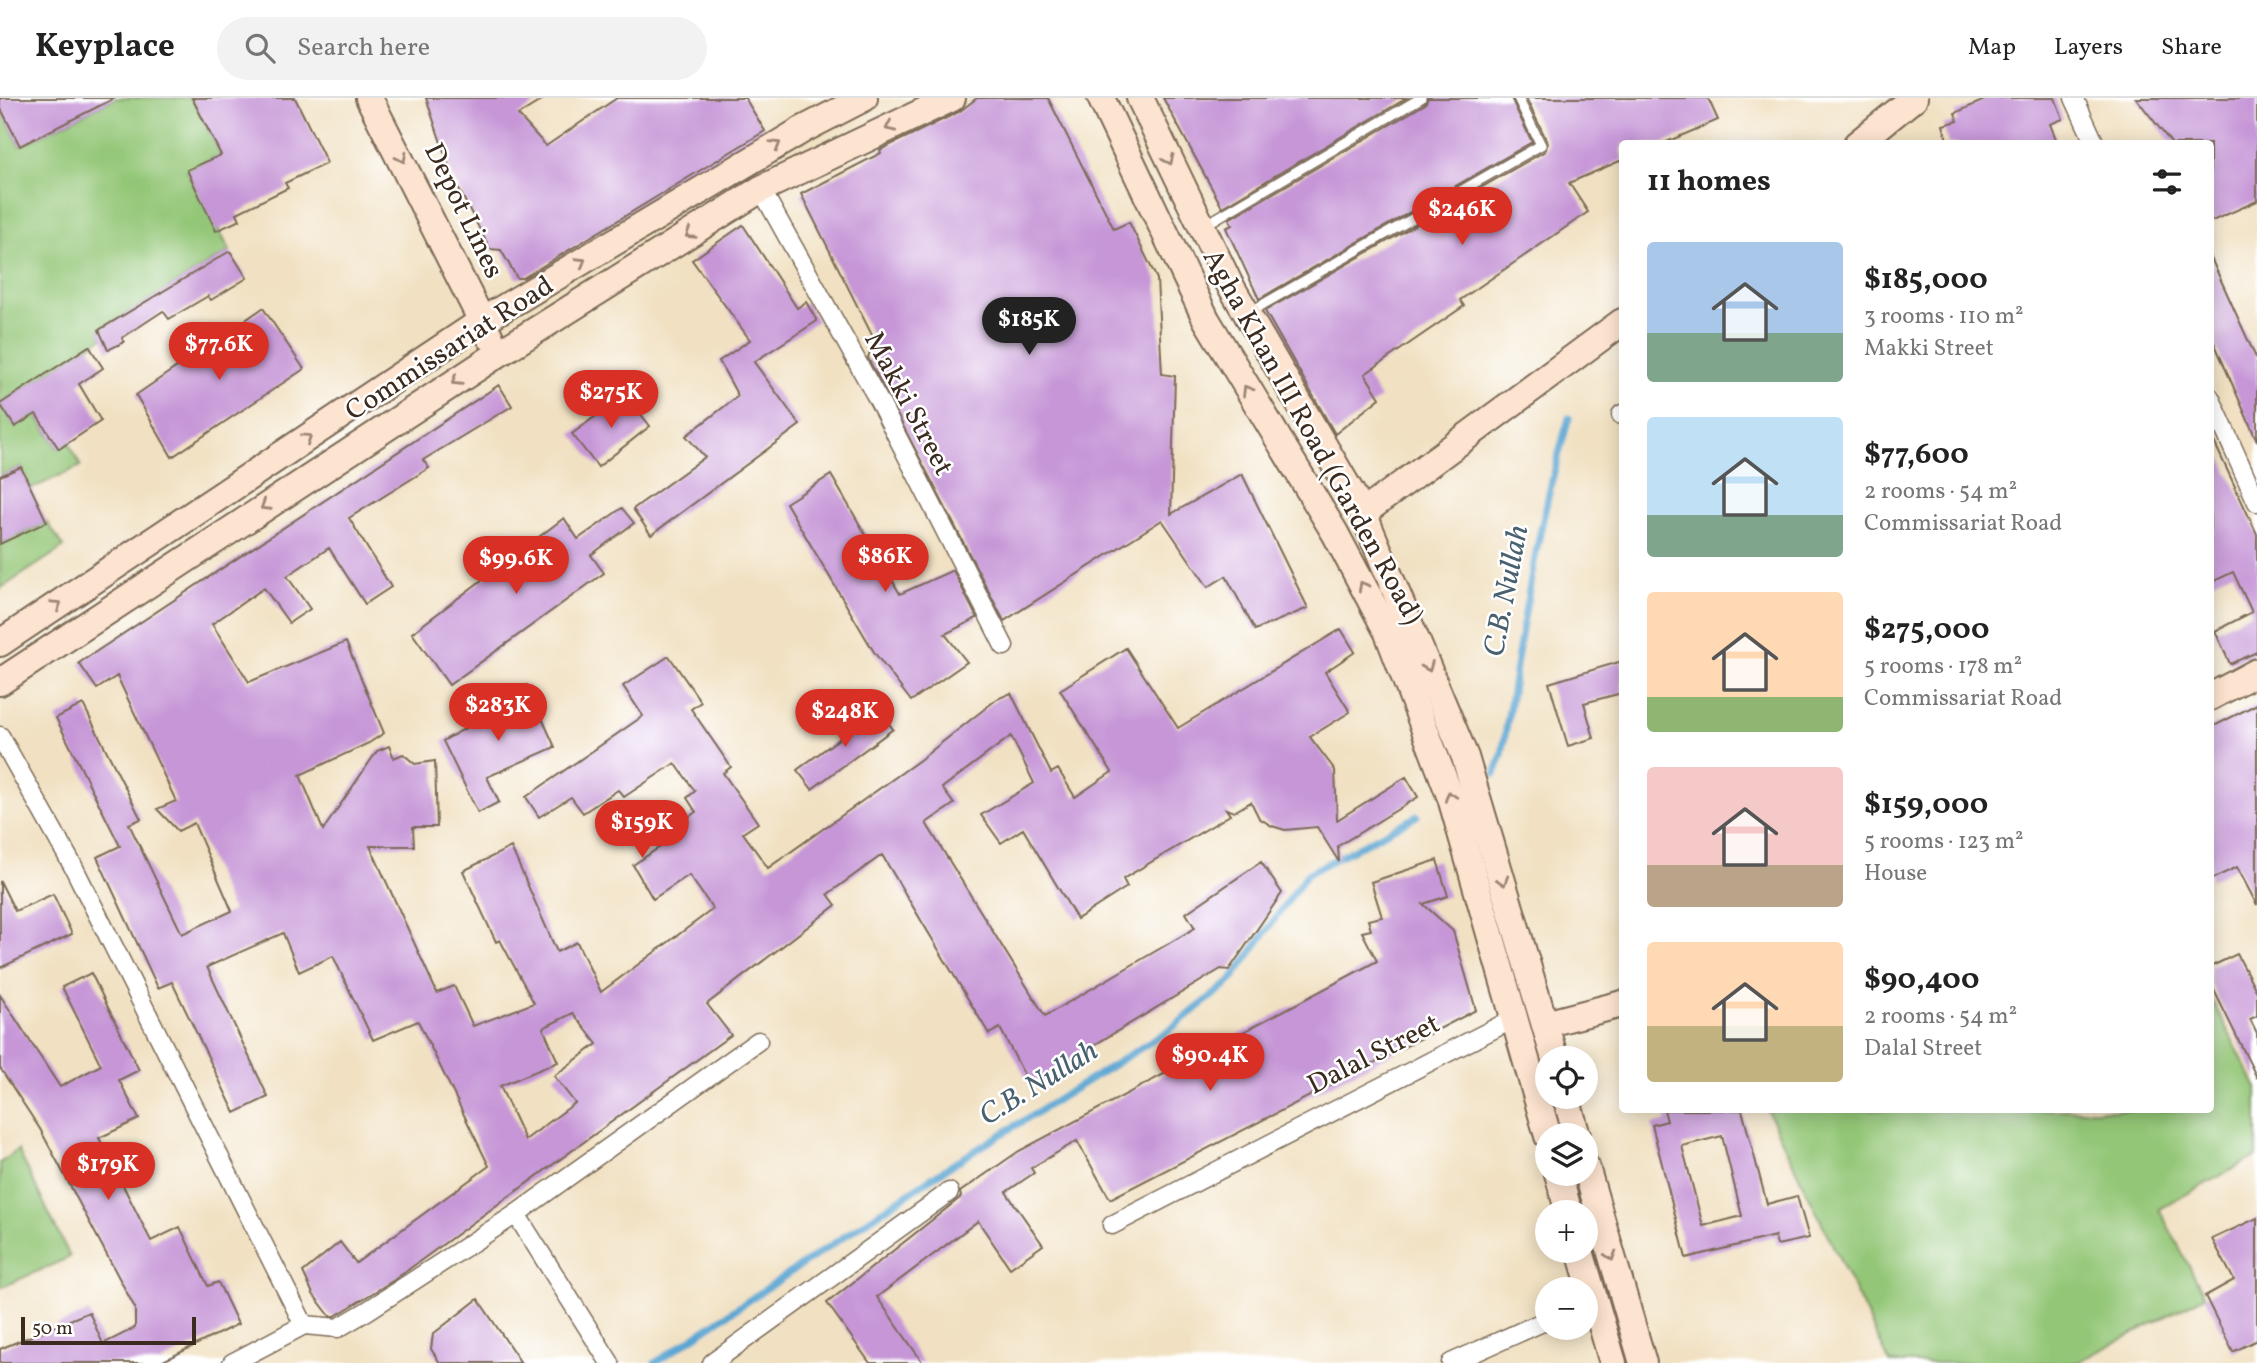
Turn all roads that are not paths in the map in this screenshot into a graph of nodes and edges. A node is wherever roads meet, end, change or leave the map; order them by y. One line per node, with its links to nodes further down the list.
1 (369, 98): 15 (street, Depot Lines, one-way to 15)
2 (864, 98): 15 (street, Commissariat Road, one-way to 2)
3 (952, 98): 12 (street, Commissariat Road, one-way to 12)
4 (1101, 98): 28 (street, Agha Khan III Road (Garden Road), one-way to 4)
5 (1140, 98): 13 (street, Agha Khan III Road (Garden Road), one-way to 13)
6 (1421, 98): 13 (lane)
7 (1518, 98): 14 (lane)
8 (1914, 98): 10 (street)
9 (2074, 98): 11 (street)
10 (1862, 140)
11 (2093, 140)
12 (761, 189): 17 (street, Commissariat Road, one-way to 17); 22 (street, Makki Street)
13 (1201, 227): 14 (street, Agha Khan III Road (Garden Road))
14 (1246, 314): 20 (street, Agha Khan III Road (Garden Road))
15 (482, 321): 17 (street, Depot Lines); 21 (street, Commissariat Road, one-way to 15)
16 (1619, 324): 20 (street)
17 (498, 354): 24 (street, Commissariat Road, one-way to 24)
18 (2214, 406): 19 (street)
19 (2257, 502)
20 (1363, 513): 29 (street, Agha Khan III Road (Garden Road), one-way to 29)
21 (0, 643)
22 (1004, 646)
23 (2257, 672): 25 (street)
24 (0, 682)
25 (2214, 695)
26 (0, 736): 38 (street)
27 (1619, 1005): 29 (street)
28 (1516, 1018): 32 (street, Agha Khan III Road (Garden Road)); 36 (street, Dalal Street)
29 (1545, 1024): 31 (street, Agha Khan III Road (Garden Road))
30 (758, 1041): 35 (street)
31 (1551, 1046)
32 (1544, 1123)
33 (1592, 1186): 45 (street, one-way to 45)
34 (949, 1192): 42 (street)
35 (516, 1214): 38 (street); 41 (street)
36 (1112, 1225)
37 (1598, 1324): 44 (street)
38 (304, 1325): 40 (street)
39 (1535, 1325): 43 (street)
40 (232, 1363)
41 (610, 1363)
42 (712, 1363)
43 (1451, 1363)
44 (1613, 1363)
45 (1643, 1363)

